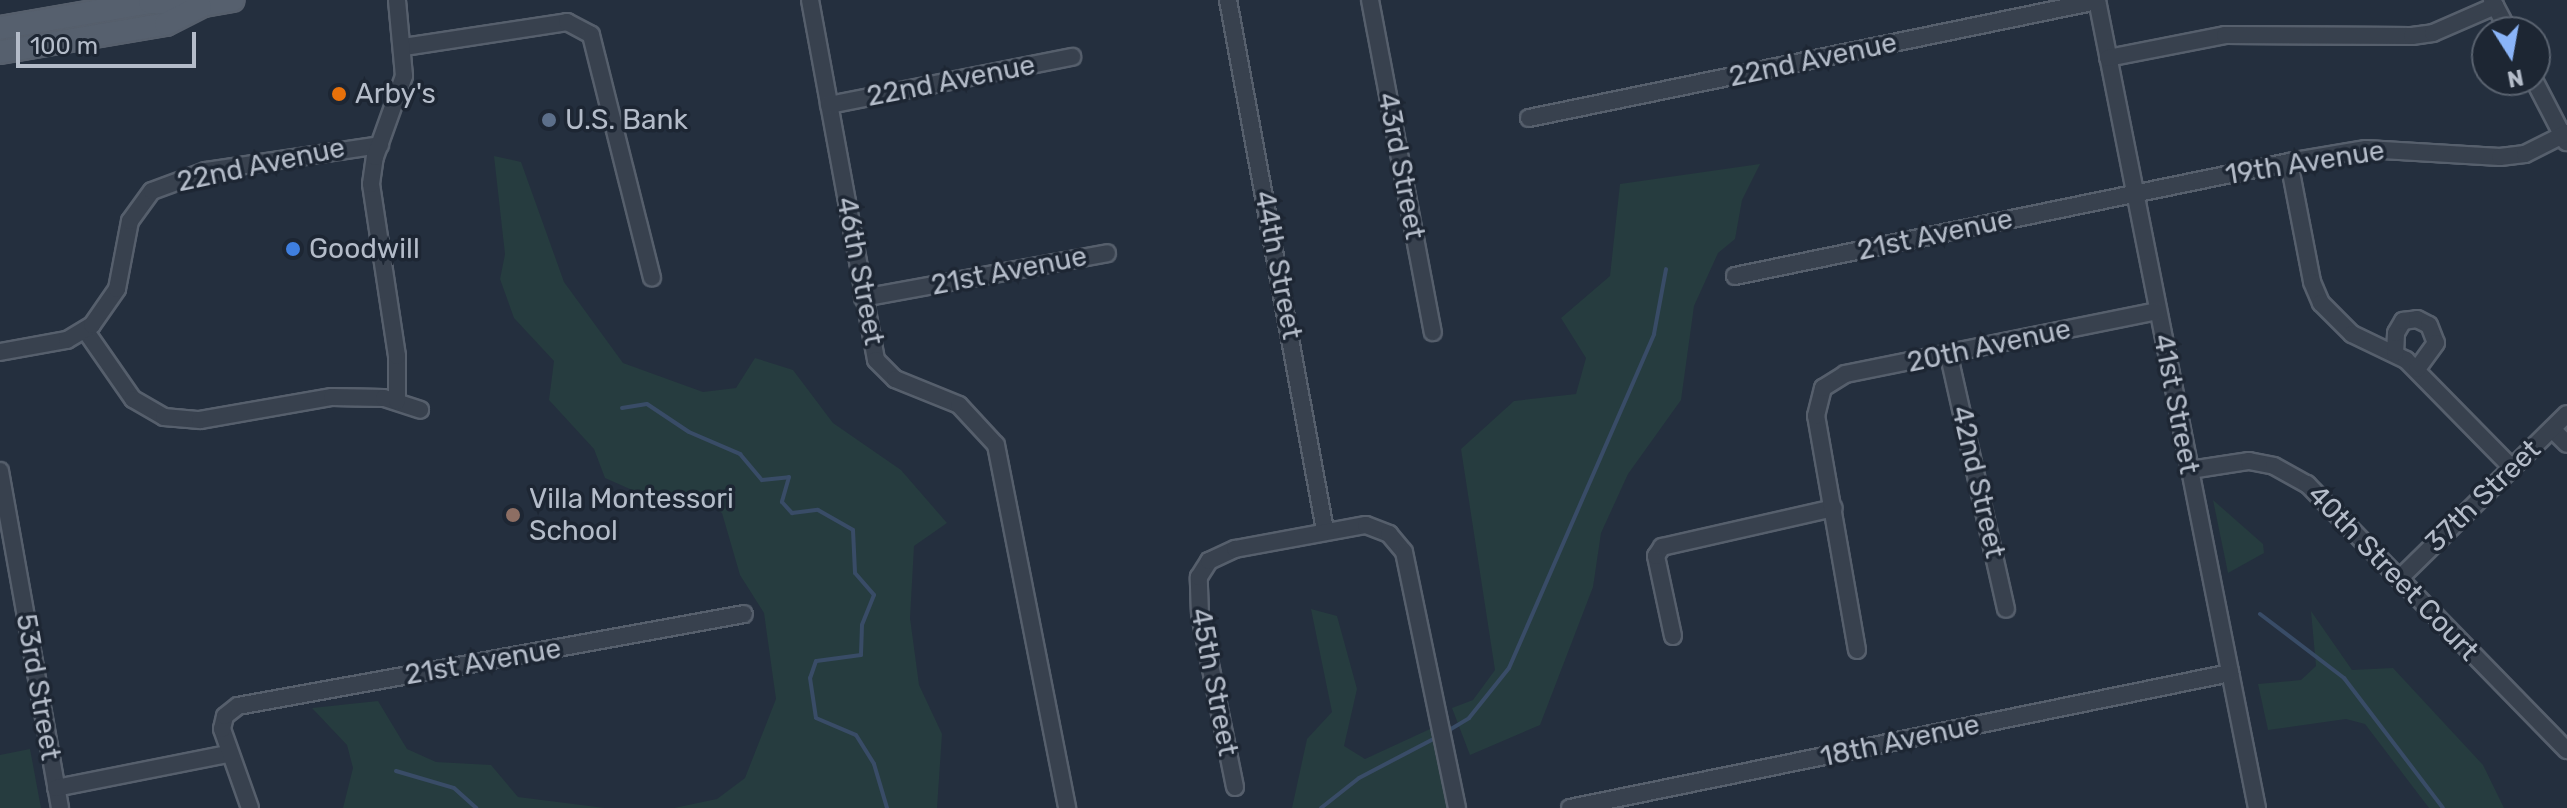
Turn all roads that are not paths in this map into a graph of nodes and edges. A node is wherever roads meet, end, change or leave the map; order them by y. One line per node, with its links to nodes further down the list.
1 (233, 0): 9 (main road)
2 (397, 0): 12 (street)
3 (810, 0): 17 (street, 46th Street)
4 (1228, 0): 43 (street, 44th Street)
5 (1370, 0): 29 (street, 43rd Street)
6 (2097, 0): 15 (street, 41st Street); 18 (street, 22nd Avenue)
7 (150, 2): 9 (main road); 10 (main road); 11 (main road)
8 (2494, 3): 15 (street)
9 (204, 5): 13 (main road)
10 (0, 18)
11 (0, 28)
12 (404, 47): 20 (street); 25 (street)
13 (0, 52)
14 (1072, 57): 17 (street, 22nd Avenue)
15 (2108, 58): 22 (street, 41st Street)
16 (2543, 96): 19 (street)
17 (829, 105): 26 (street, 46th Street)
18 (1529, 118)
19 (2566, 137): 21 (street, 19th Avenue)
20 (380, 145): 28 (street, 22nd Avenue); 34 (street)
21 (2289, 162): 22 (street, 19th Avenue); 31 (street)
22 (2135, 193): 24 (street, 21st Avenue); 27 (street, 41st Street)
23 (1107, 253): 26 (street, 21st Avenue)
24 (1735, 276)
25 (652, 277)
26 (863, 298): 56 (street, 46th Street)
27 (2158, 311): 32 (street, 20th Avenue); 40 (street, 41st Street)
28 (85, 330): 30 (street, 22nd Avenue); 34 (street)
29 (1433, 332)
30 (0, 352)
31 (2395, 353): 33 (street); 33 (street)
32 (1949, 356): 42 (street, 20th Avenue); 45 (street, 42nd Street)
33 (2417, 369): 39 (street)
34 (397, 401): 35 (street)
35 (420, 410)
36 (2567, 414): 37 (street, 37th Street)
37 (2552, 429): 38 (street); 39 (street, 37th Street)
38 (2567, 444)
39 (2511, 467): 44 (street, 37th Street)
40 (2190, 470): 44 (street, 40th Street Court); 49 (street, 41st Street)
41 (0, 471): 53 (street, 53rd Street)
42 (1834, 508): 47 (street); 48 (street)
43 (1325, 530): 52 (street, 45th Street); 57 (street)
44 (2399, 579): 50 (street, 40th Street Court)
45 (2006, 609)
46 (744, 614): 51 (street, 21st Avenue)
47 (1673, 636)
48 (1857, 650)
49 (2230, 673): 58 (street, 18th Avenue); 59 (street, 41st Street)
50 (2567, 750)
51 (227, 754): 53 (street); 55 (street)
52 (1235, 787)
53 (56, 788): 54 (street, 53rd Street)
54 (60, 808)
55 (250, 808)
56 (1067, 808)
57 (1457, 808)
58 (1570, 808)
59 (2257, 808)

